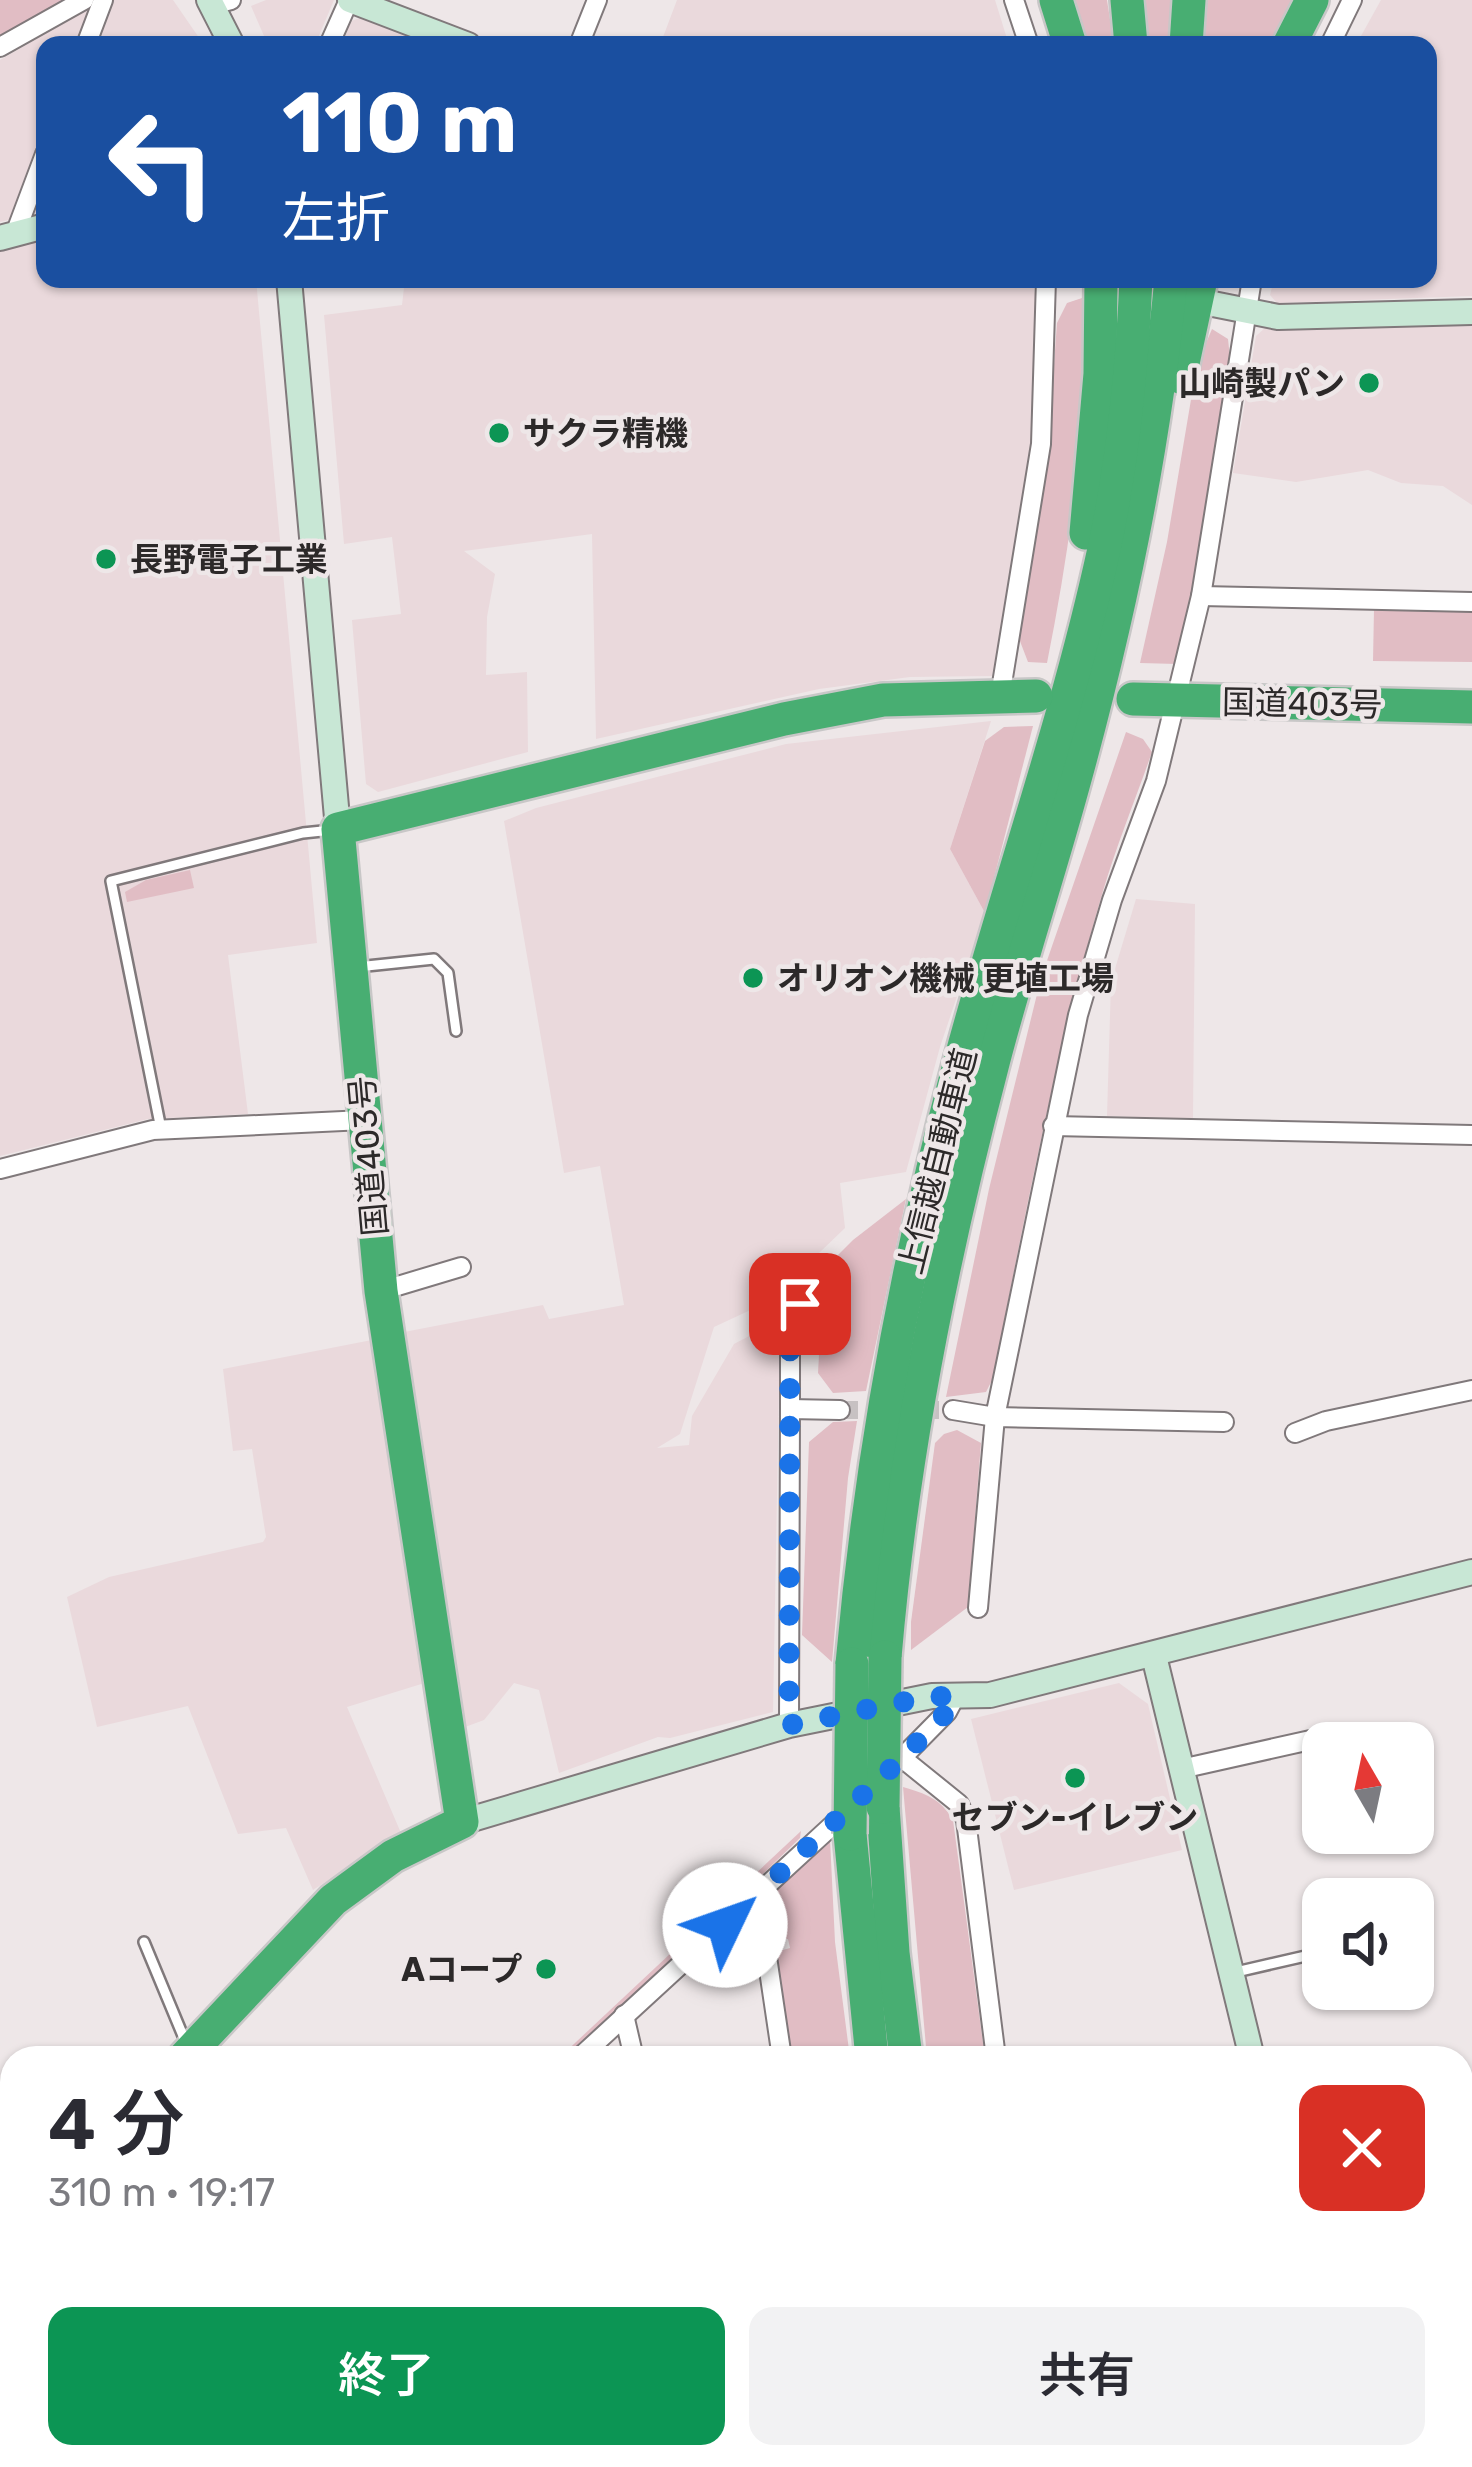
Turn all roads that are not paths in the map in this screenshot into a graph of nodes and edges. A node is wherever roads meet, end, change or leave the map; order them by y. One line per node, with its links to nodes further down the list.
1 (84, 0): 23 (street)
2 (104, 0): 12 (street)
3 (349, 0): 14 (street); 15 (street)
4 (597, 0): 16 (street)
5 (1014, 0): 17 (street)
6 (1056, 0): 18 (highway)
7 (1127, 0): 19 (highway)
8 (1189, 0): 20 (highway)
9 (1312, 0): 21 (highway)
10 (1352, 0): 22 (street)
11 (217, 2): 13 (street)
12 (90, 36)
13 (229, 36)
14 (333, 36)
15 (444, 36)
16 (583, 36)
17 (1026, 36)
18 (1067, 36)
19 (1129, 36)
20 (1187, 36)
21 (1293, 36)
22 (1334, 36)
23 (0, 47)
24 (36, 173): 25 (street)
25 (7, 236)
26 (290, 288): 44 (street)
27 (1046, 288): 37 (street)
28 (1101, 288): 43 (highway)
29 (1135, 288): 43 (highway, 上信越自動車道)
30 (1170, 288): 42 (highway, 上信越自動車道)
31 (1251, 288): 33 (street)
32 (1207, 292): 33 (street); 42 (highway)
33 (1249, 312): 34 (street); 35 (street)
34 (1472, 312)
35 (1201, 596): 36 (street); 40 (street)
36 (1472, 602)
37 (1000, 696): 38 (highway); 44 (highway)
38 (1036, 697)
39 (1132, 700): 40 (highway, 国道403号)
40 (1173, 700): 41 (highway, 国道403号); 48 (street)
41 (1472, 706)
42 (1075, 779): 66 (highway, 上信越自動車道)
43 (1029, 829): 66 (highway, 上信越自動車道)
44 (338, 830): 45 (highway, 国道403号); 49 (lane)
45 (352, 968): 46 (lane); 47 (highway, 国道403号)
46 (456, 1031)
47 (364, 1120): 49 (street); 54 (highway, 国道403号)
48 (1053, 1126): 50 (street); 60 (street)
49 (161, 1129): 51 (street)
50 (1472, 1135)
51 (0, 1168)
52 (460, 1267): 54 (street)
53 (772, 1271): 55 (lane)
54 (381, 1292): 72 (highway, 国道403号)
55 (800, 1304): 57 (street)
56 (1472, 1390): 62 (street)
57 (790, 1409): 58 (street); 68 (street)
58 (840, 1410)
59 (953, 1410): 60 (street)
60 (995, 1417): 61 (street); 64 (street)
61 (1224, 1422)
62 (1295, 1433)
63 (1472, 1572): 65 (street)
64 (978, 1608)
65 (1154, 1656): 67 (street); 71 (street)
66 (868, 1660): 83 (highway, 上信越自動車道, bridge); 84 (highway, 上信越自動車道, bridge)
67 (956, 1697): 68 (street); 70 (street)
68 (789, 1725): 72 (street)
69 (1302, 1743): 71 (street)
70 (902, 1758): 73 (street); 85 (street)
71 (1181, 1769): 76 (street)
72 (462, 1822): 79 (highway)
73 (758, 1896): 77 (street); 82 (street)
74 (144, 1942): 78 (lane)
75 (1302, 1957): 76 (lane)
76 (1230, 1973): 86 (street)
77 (624, 2015): 80 (street); 81 (street)
78 (184, 2046)
79 (195, 2046)
80 (592, 2046)
81 (631, 2046)
82 (780, 2046)
83 (871, 2046)
84 (905, 2046)
85 (994, 2046)
86 (1249, 2046)

